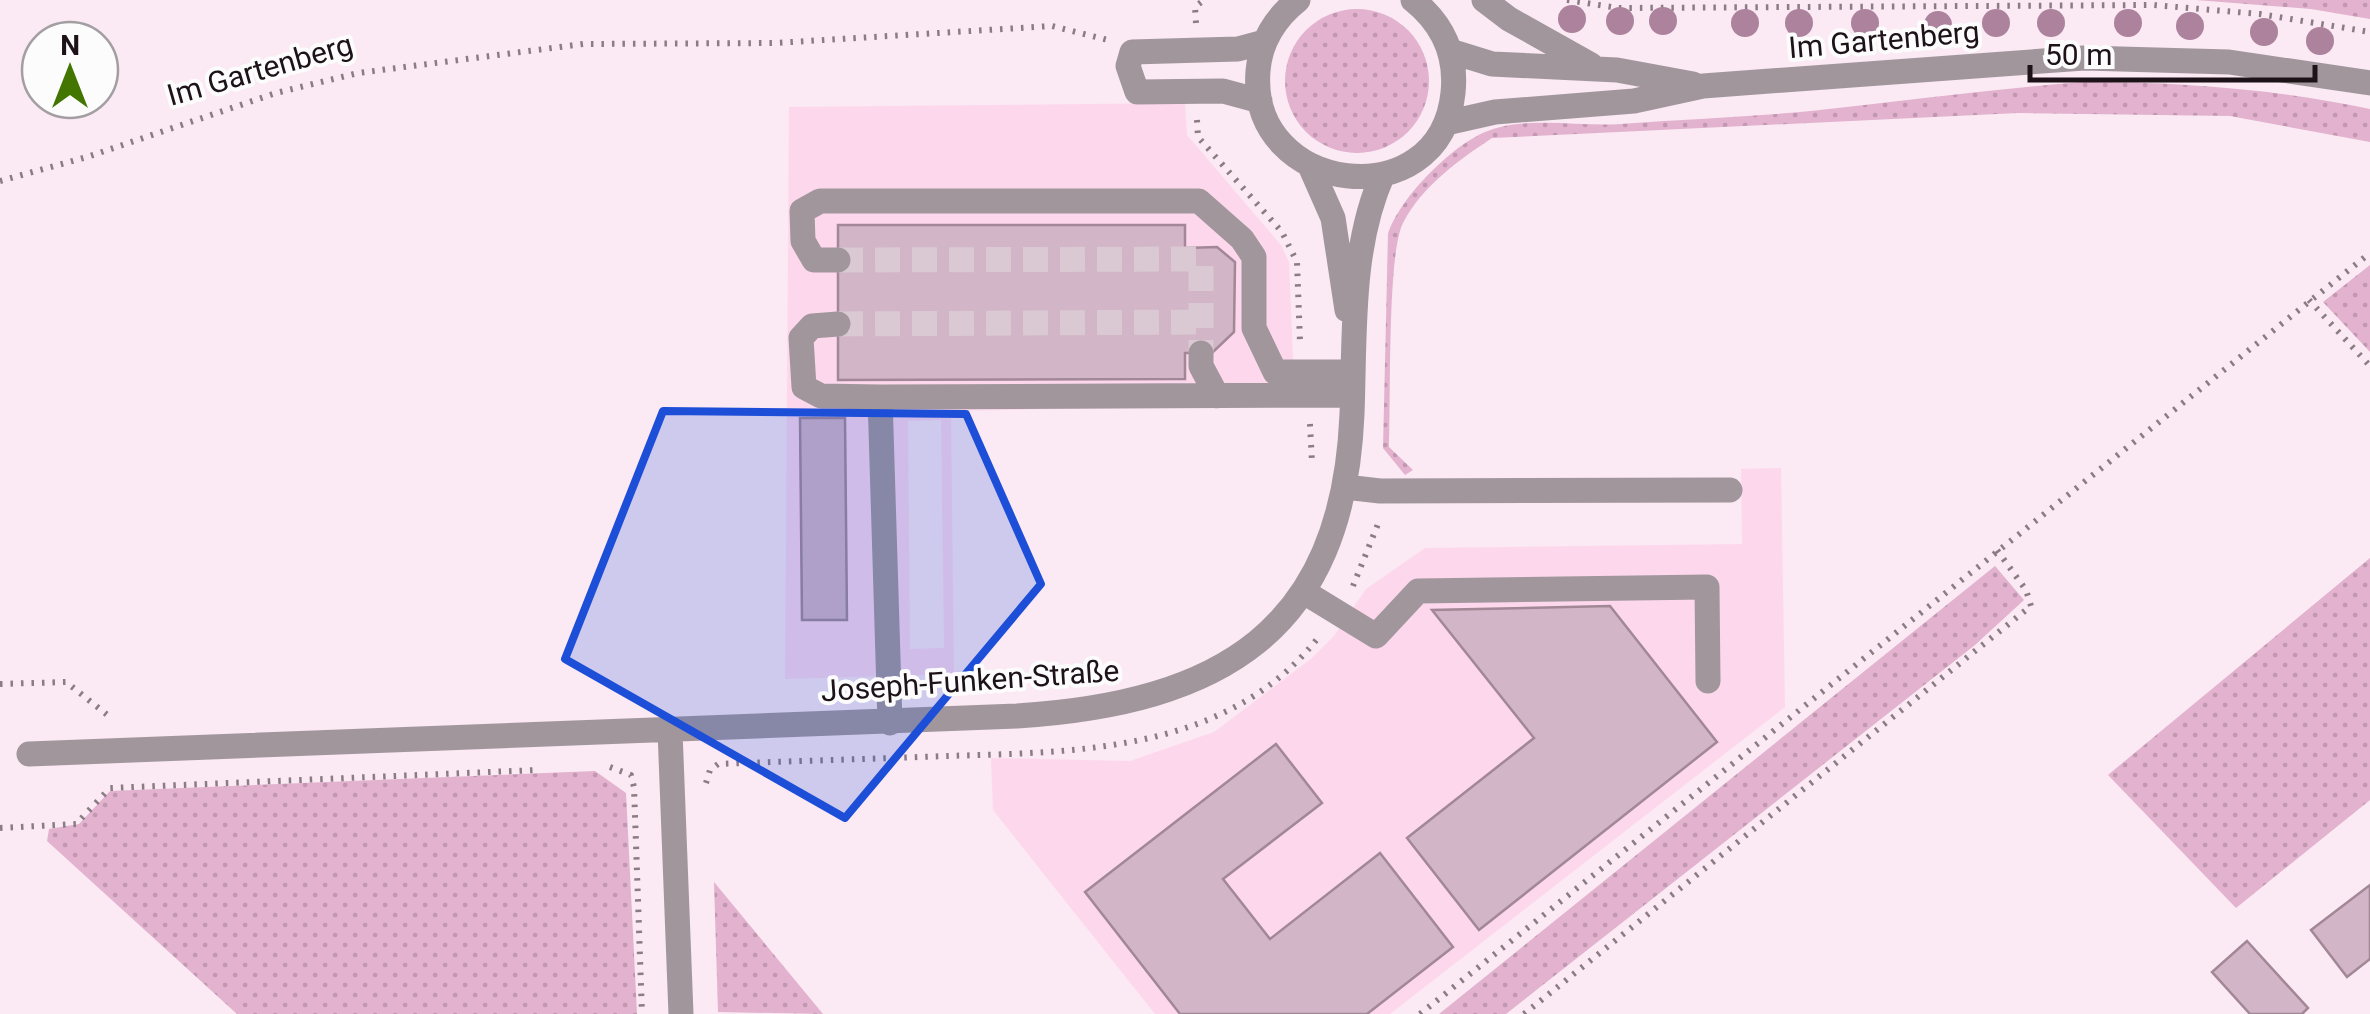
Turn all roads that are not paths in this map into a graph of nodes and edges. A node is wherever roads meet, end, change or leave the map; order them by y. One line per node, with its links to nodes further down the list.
1 (1298, 0): 4 (street)
2 (1413, 0): 5 (street)
3 (1484, 0): 6 (street, Im Gartenberg)
4 (1264, 42): 9 (street); 9 (street)
5 (1450, 50): 6 (street, Im Gartenberg); 10 (street)
6 (1595, 68): 8 (street, Im Gartenberg)
7 (2370, 83): 8 (street, Im Gartenberg)
8 (1703, 86): 10 (street, Im Gartenberg)
9 (1260, 102): 11 (street)
10 (1446, 123): 12 (street)
11 (1310, 166): 12 (street); 15 (street, Joseph-Funken-Straße)
12 (1384, 174): 15 (street, Joseph-Funken-Straße)
13 (838, 260): 17 (street)
14 (838, 324): 20 (street)
15 (1352, 343): 18 (street, Joseph-Funken-Straße)
16 (1201, 353): 19 (street)
17 (1304, 384): 18 (street); 19 (street)
18 (1352, 384): 21 (street, Joseph-Funken-Straße)
19 (1217, 396): 20 (street)
20 (880, 398): 25 (street)
21 (1345, 487): 22 (street); 23 (street, Joseph-Funken-Straße)
22 (1730, 490)
23 (1304, 592): 24 (street); 25 (street, Joseph-Funken-Straße)
24 (1708, 681)
25 (890, 723): 26 (street, Joseph-Funken-Straße)
26 (670, 731): 27 (street, Joseph-Funken-Straße); 28 (street)
27 (29, 754)
28 (681, 1014)

